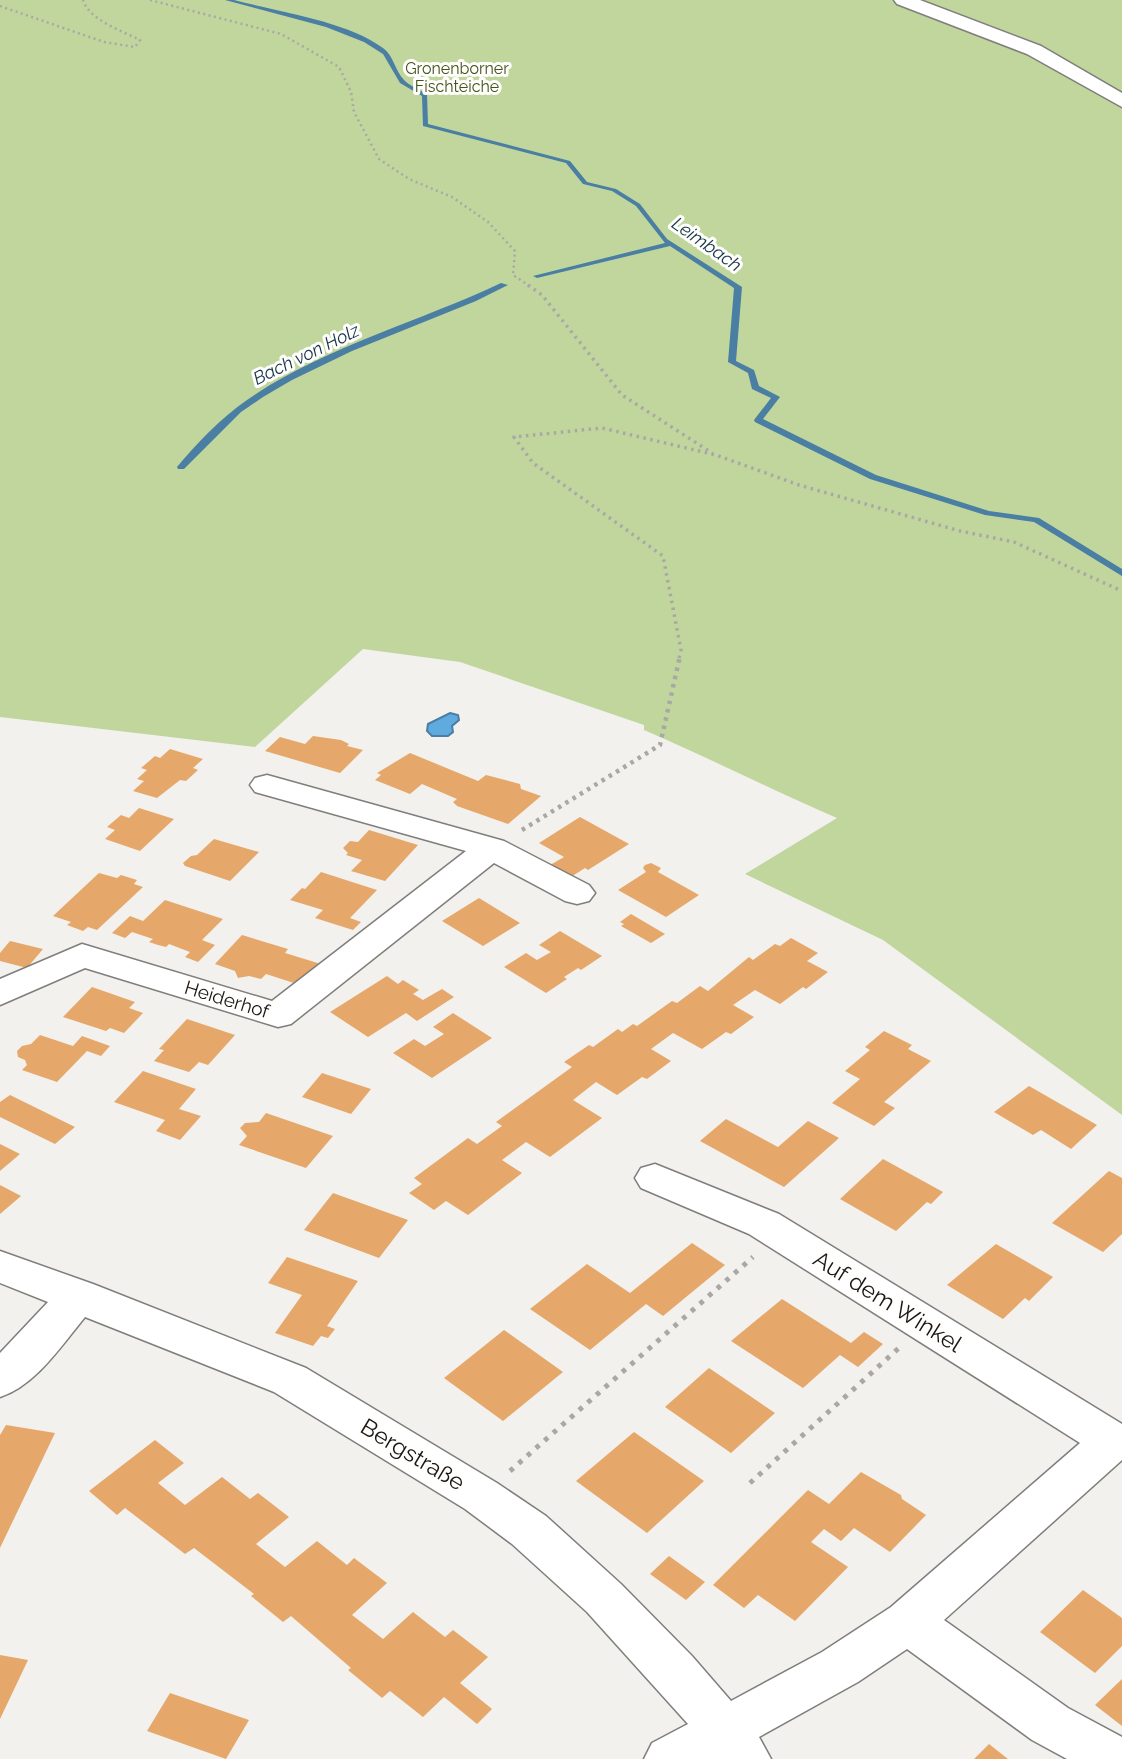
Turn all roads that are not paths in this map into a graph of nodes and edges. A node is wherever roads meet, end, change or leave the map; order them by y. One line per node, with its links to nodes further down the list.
1 (904, 0): 2 (street)
2 (1122, 101)
3 (267, 785): 4 (street)
4 (492, 848): 5 (street); 6 (street, Heiderhof)
5 (577, 893)
6 (0, 993)
7 (655, 1178): 11 (street, Auf dem Winkel)
8 (0, 1266): 9 (street, Bergstraße)
9 (78, 1295): 10 (street); 13 (street, Bergstraße)
10 (0, 1380)
11 (1117, 1444): 12 (street, Auf dem Winkel)
12 (908, 1622): 13 (street, Auf dem Winkel); 15 (street)
13 (735, 1745): 14 (street, Auf dem Winkel)
14 (670, 1759)
15 (1114, 1759)

